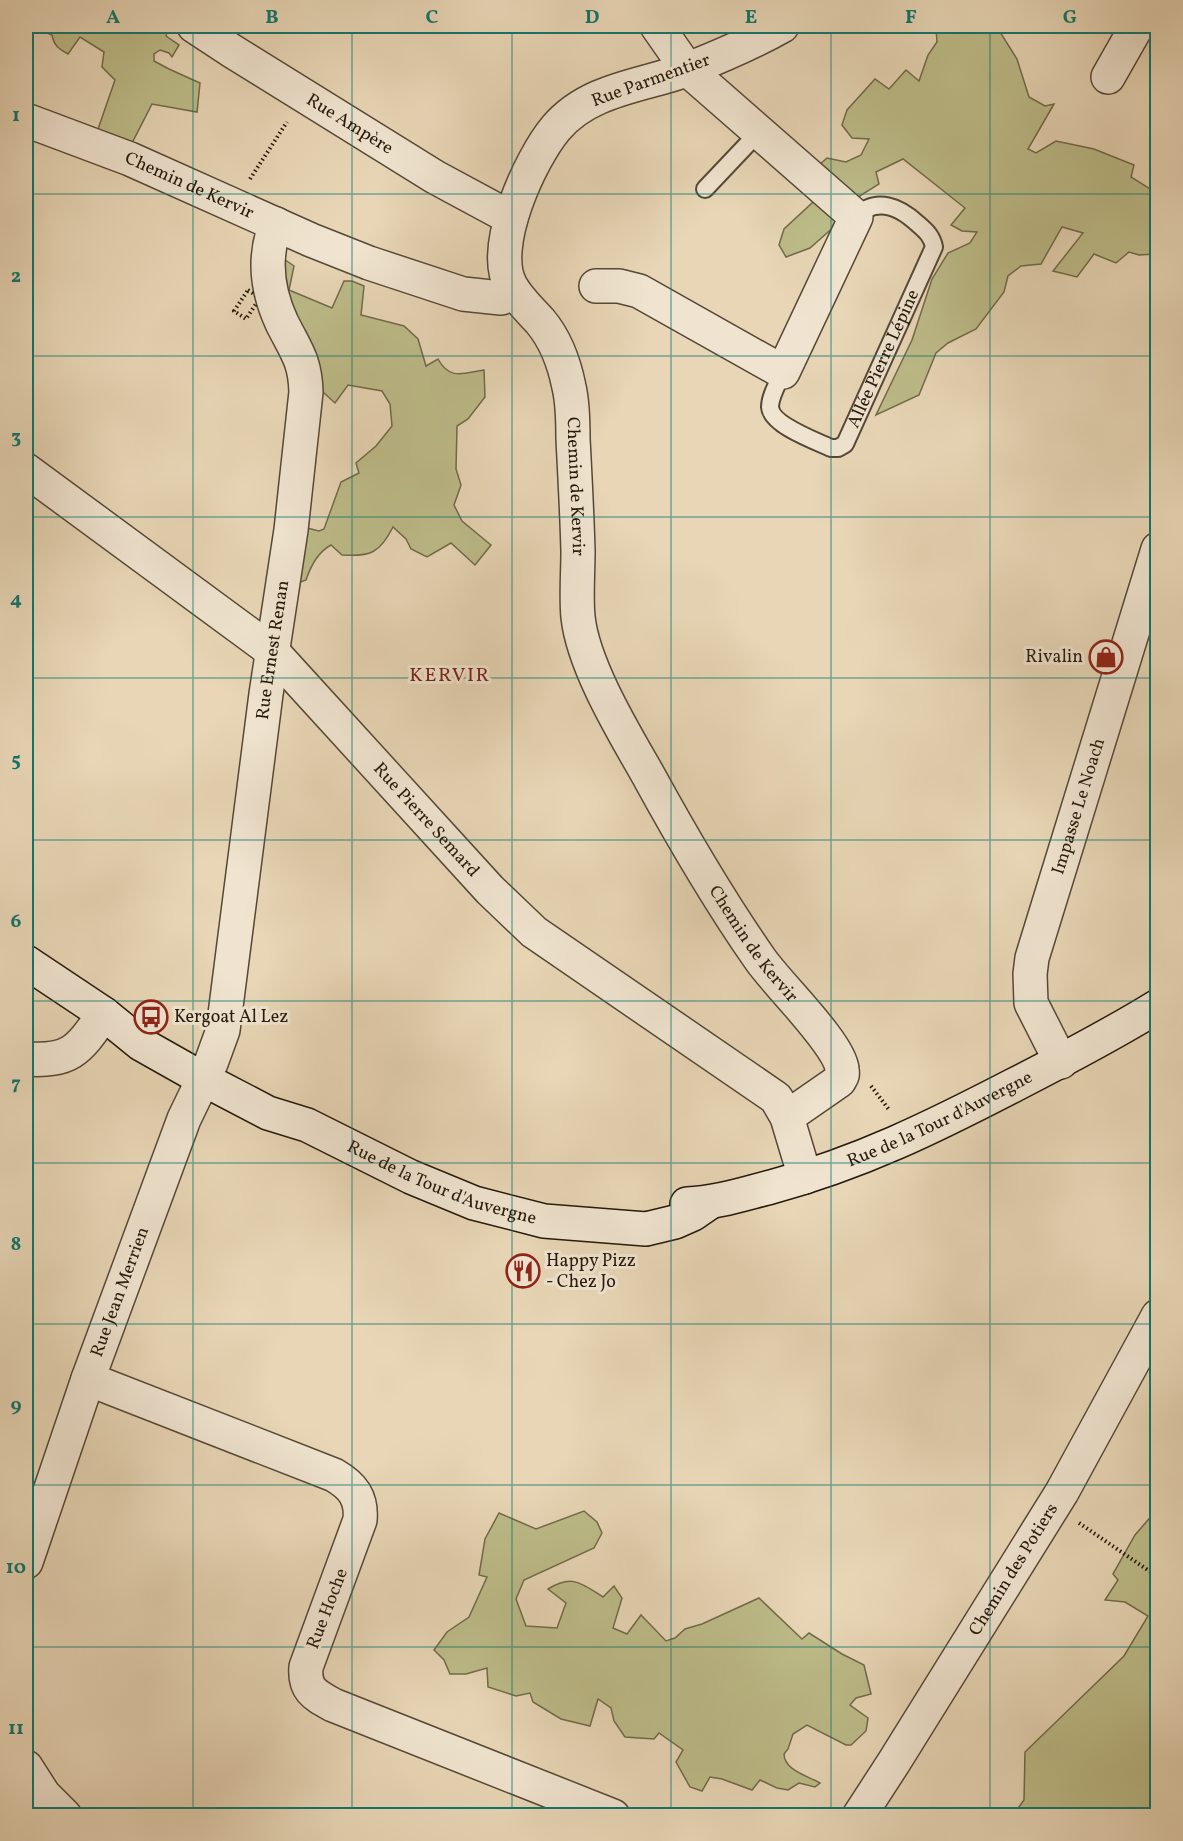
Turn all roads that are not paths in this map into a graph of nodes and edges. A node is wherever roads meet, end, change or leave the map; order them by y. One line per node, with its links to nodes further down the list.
1 (194, 26): 11 (street, Rue Ampère)
2 (657, 26): 5 (street)
3 (782, 26): 5 (street, Rue Parmentier)
4 (1137, 26): 6 (street)
5 (687, 69): 8 (street); 11 (street, Rue Parmentier)
6 (1108, 77)
7 (26, 120): 12 (street, Chemin de Kervir)
8 (759, 132): 9 (lane); 10 (street)
9 (705, 189)
10 (856, 217): 15 (street, Allée Pierre Lépine); 15 (lane, Allée Pierre Lépine)
11 (511, 218): 14 (street, Rue Parmentier)
12 (276, 224): 14 (street, Chemin de Kervir); 18 (street, Rue Ernest Renan)
13 (596, 286): 15 (street)
14 (515, 293): 25 (street, Chemin de Kervir)
15 (783, 372)
16 (26, 470): 18 (street, Rue Pierre Semard)
17 (1158, 549): 23 (street, Impasse Le Noach)
18 (272, 651): 24 (street, Rue Ernest Renan); 25 (street, Rue Pierre Semard)
19 (26, 962): 21 (street, Rue de la Tour d'Auvergne)
20 (1158, 1006): 23 (street, Rue de la Tour d'Auvergne)
21 (104, 1014): 22 (street); 24 (street, Rue de la Tour d'Auvergne)
22 (26, 1059)
23 (1061, 1062): 26 (street, Rue de la Tour d'Auvergne)
24 (207, 1071): 26 (street, Rue de la Tour d'Auvergne); 28 (street, Rue Jean Merrien)
25 (788, 1117): 26 (street, Rue Pierre Semard)
26 (805, 1177)
27 (1158, 1316): 34 (street, Chemin des Potiers)
28 (88, 1379): 29 (street, Rue Jean Merrien); 33 (street, Rue Hoche)
29 (35, 1503): 30 (street, Rue Jean Merrien)
30 (26, 1562)
31 (26, 1771): 32 (street)
32 (65, 1815)
33 (613, 1815)
34 (859, 1815)

